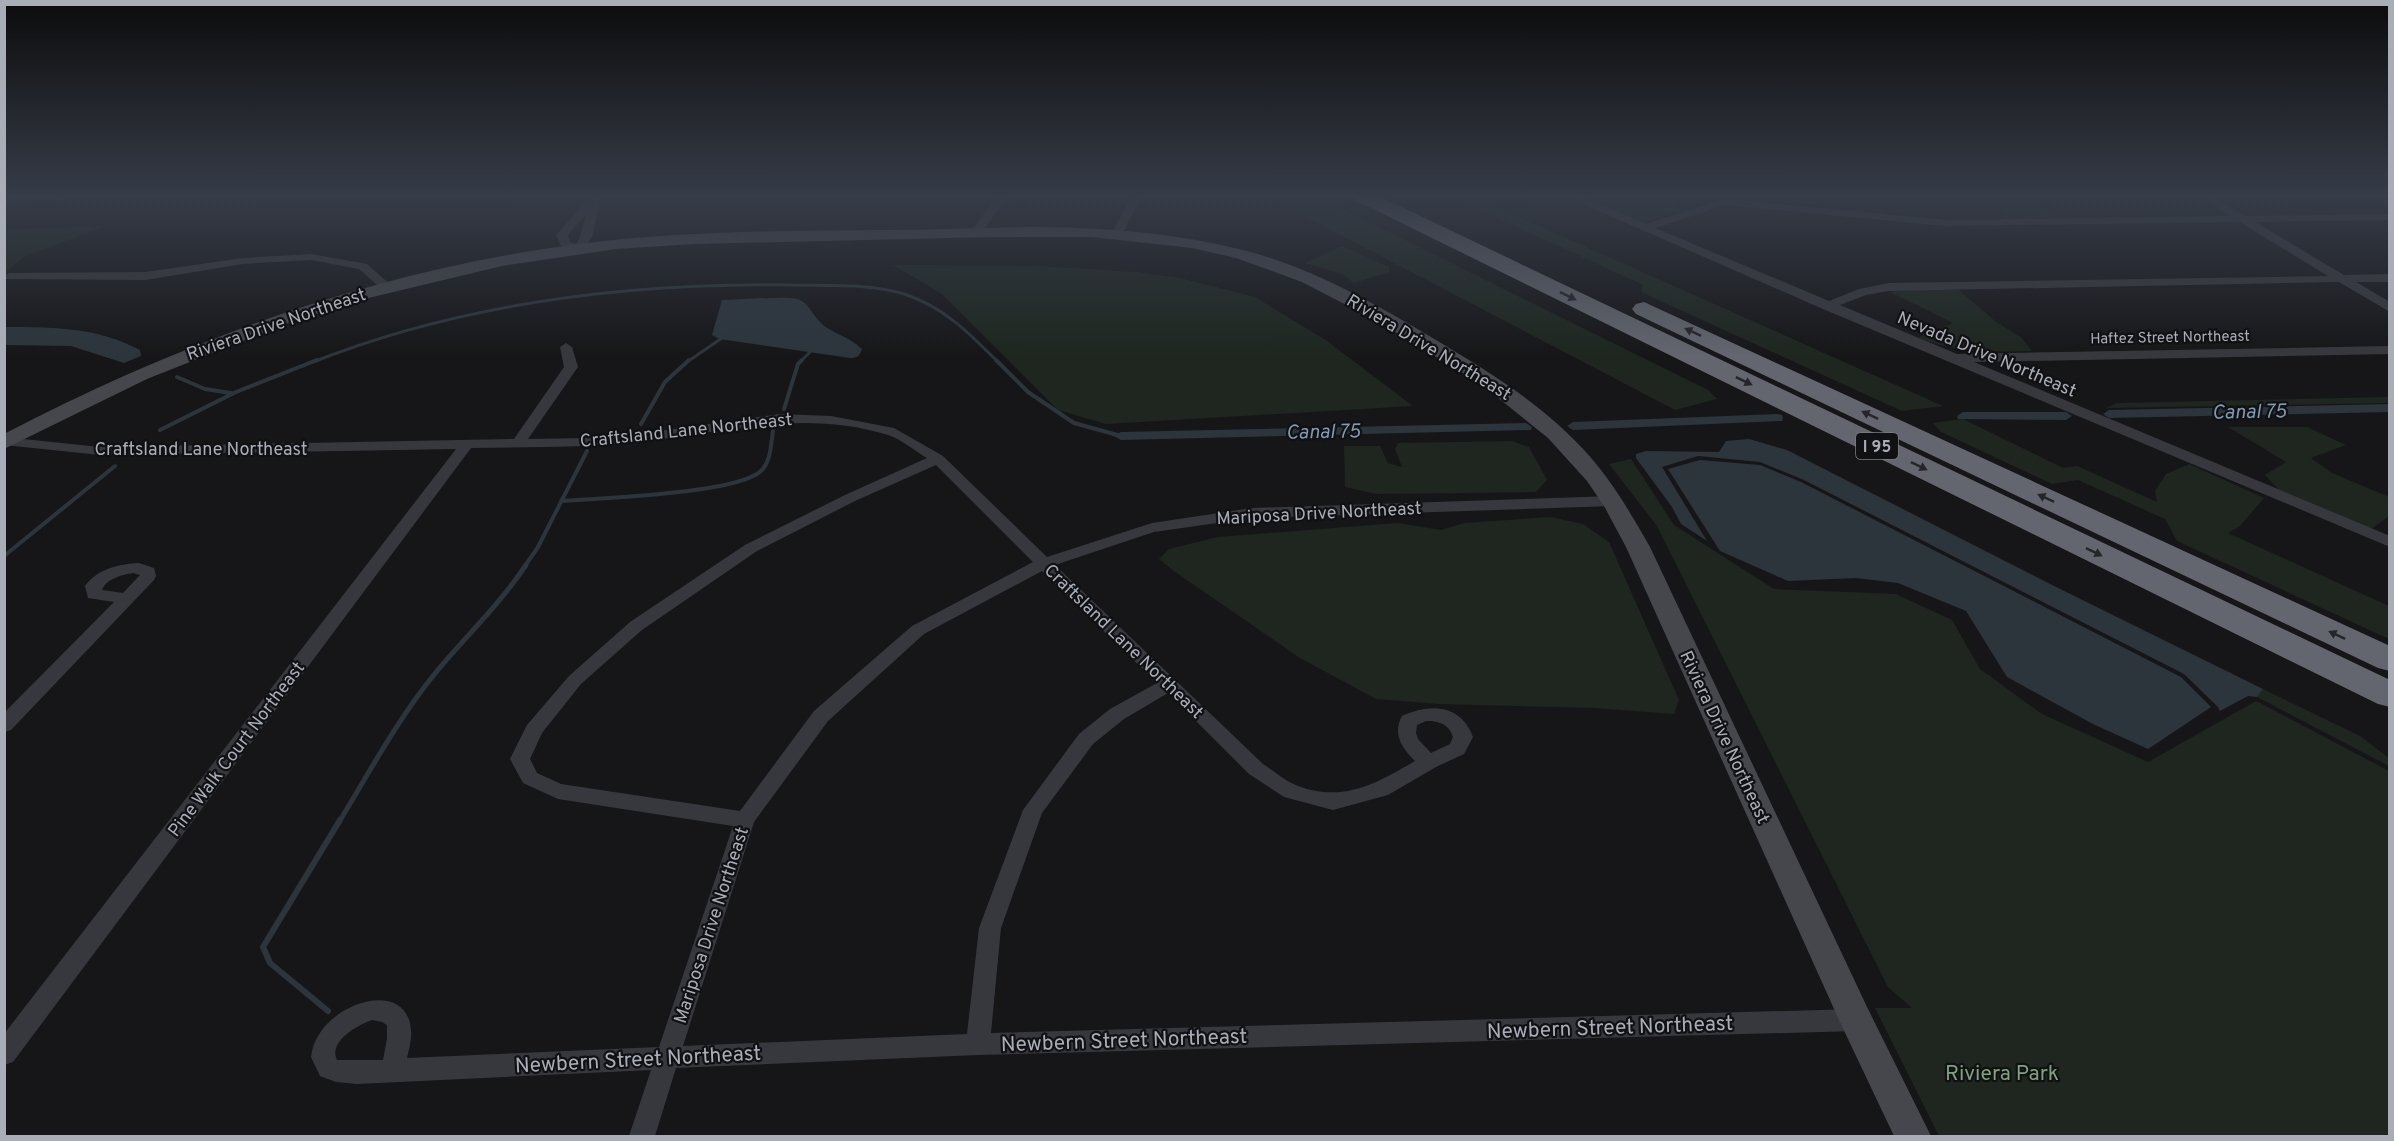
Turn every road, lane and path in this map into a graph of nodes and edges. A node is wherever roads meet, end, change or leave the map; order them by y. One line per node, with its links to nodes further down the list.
1 (570, 250): 10 (street, Riviera Drive Northeast)
2 (1218, 250): 20 (street, Riviera Drive Northeast)
3 (1474, 250): 26 (highway, I 95, one-way to 26)
4 (1519, 250): 24 (highway, I 95, one-way to 4)
5 (1697, 250): 11 (street, Nevada Drive Northeast)
6 (2294, 250): 9 (street)
7 (9, 277): 10 (street)
8 (2390, 278): 9 (street)
9 (2340, 279): 11 (street); 12 (street)
10 (387, 287): 16 (street, Riviera Drive Northeast)
11 (1827, 306): 15 (street, Nevada Drive Northeast)
12 (2390, 308)
13 (566, 347): 17 (street)
14 (2390, 350): 15 (street, Haftez Street Northeast)
15 (1951, 358): 21 (street, Nevada Drive Northeast)
16 (5, 441): 18 (street, Craftsland Lane Northeast)
17 (518, 443): 18 (street, Craftsland Lane Northeast); 19 (street, Craftsland Lane Northeast)
18 (467, 444): 32 (street, Pine Walk Court Northeast)
19 (938, 459): 22 (street, Craftsland Lane Northeast); 29 (street)
20 (1613, 501): 22 (street, Mariposa Drive Northeast); 30 (street, Riviera Drive Northeast)
21 (2386, 537)
22 (1044, 563): 25 (street, Craftsland Lane Northeast); 29 (street, Mariposa Drive Northeast)
23 (127, 599): 27 (street)
24 (2390, 660)
25 (1170, 684): 28 (street, Craftsland Lane Northeast); 31 (street)
26 (2390, 695)
27 (4, 725)
28 (1429, 762)
29 (745, 820): 33 (street, Mariposa Drive Northeast)
30 (1856, 1020): 31 (street, Newbern Street Northeast); 36 (street, Riviera Drive Northeast)
31 (978, 1044): 33 (street, Newbern Street Northeast)
32 (4, 1054)
33 (669, 1057): 34 (street, Newbern Street Northeast); 35 (street, Mariposa Drive Northeast)
34 (393, 1070)
35 (642, 1137)
36 (1913, 1137)

